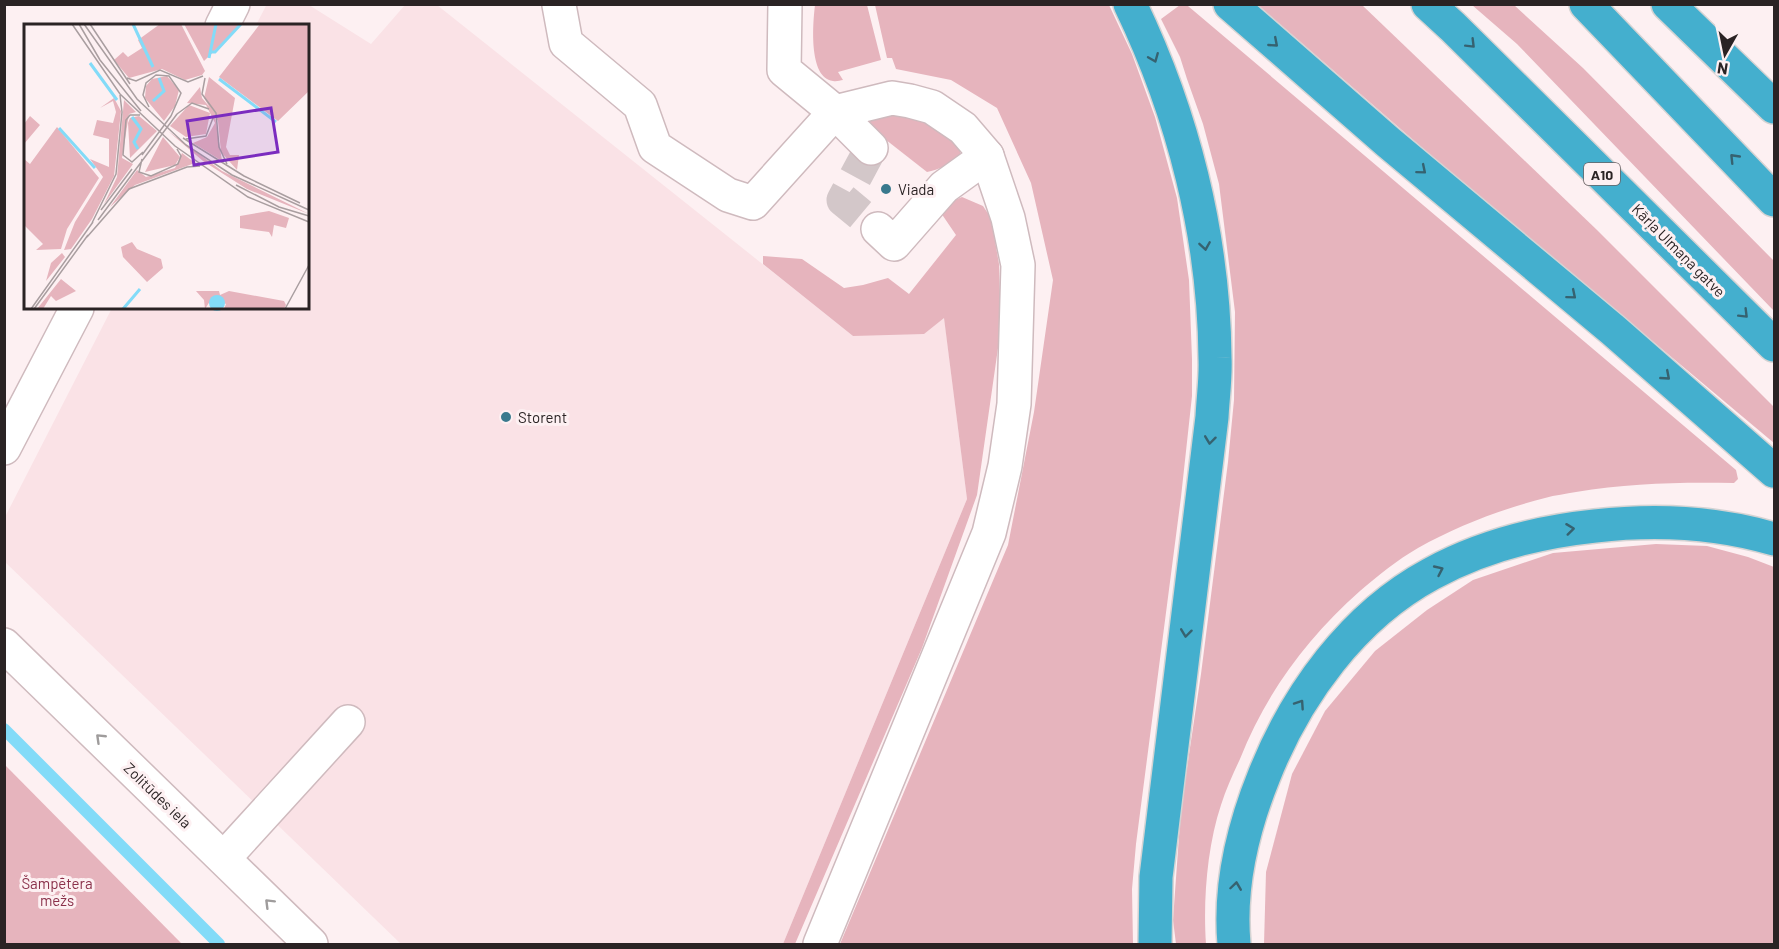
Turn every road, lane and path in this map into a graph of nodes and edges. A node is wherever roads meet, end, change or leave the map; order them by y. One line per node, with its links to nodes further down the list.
1 (233, 4): 10 (street)
2 (564, 4): 9 (street)
3 (785, 4): 12 (street)
4 (1130, 4): 27 (highway, one-way to 27)
5 (1230, 4): 20 (highway, one-way to 20)
6 (1428, 4): 18 (highway, Kārļa Ulmaņa gatve / A10, one-way to 18)
7 (1586, 4): 15 (highway, one-way to 7)
8 (1668, 4): 11 (highway)
9 (559, 5): 12 (street)
10 (223, 24)
11 (1774, 107)
12 (835, 112): 13 (street); 14 (street)
13 (871, 148)
14 (987, 156): 16 (street); 26 (street)
15 (1774, 200)
16 (878, 229)
17 (76, 309): 19 (street)
18 (1774, 345)
19 (4, 448)
20 (1774, 471)
21 (1774, 539): 28 (highway, one-way to 21)
22 (4, 645): 24 (street, Zolitūdes iela, one-way to 22)
23 (348, 722): 24 (street)
24 (224, 858): 25 (street, Zolitūdes iela, one-way to 24)
25 (311, 945)
26 (820, 945)
27 (1155, 945)
28 (1234, 945)

